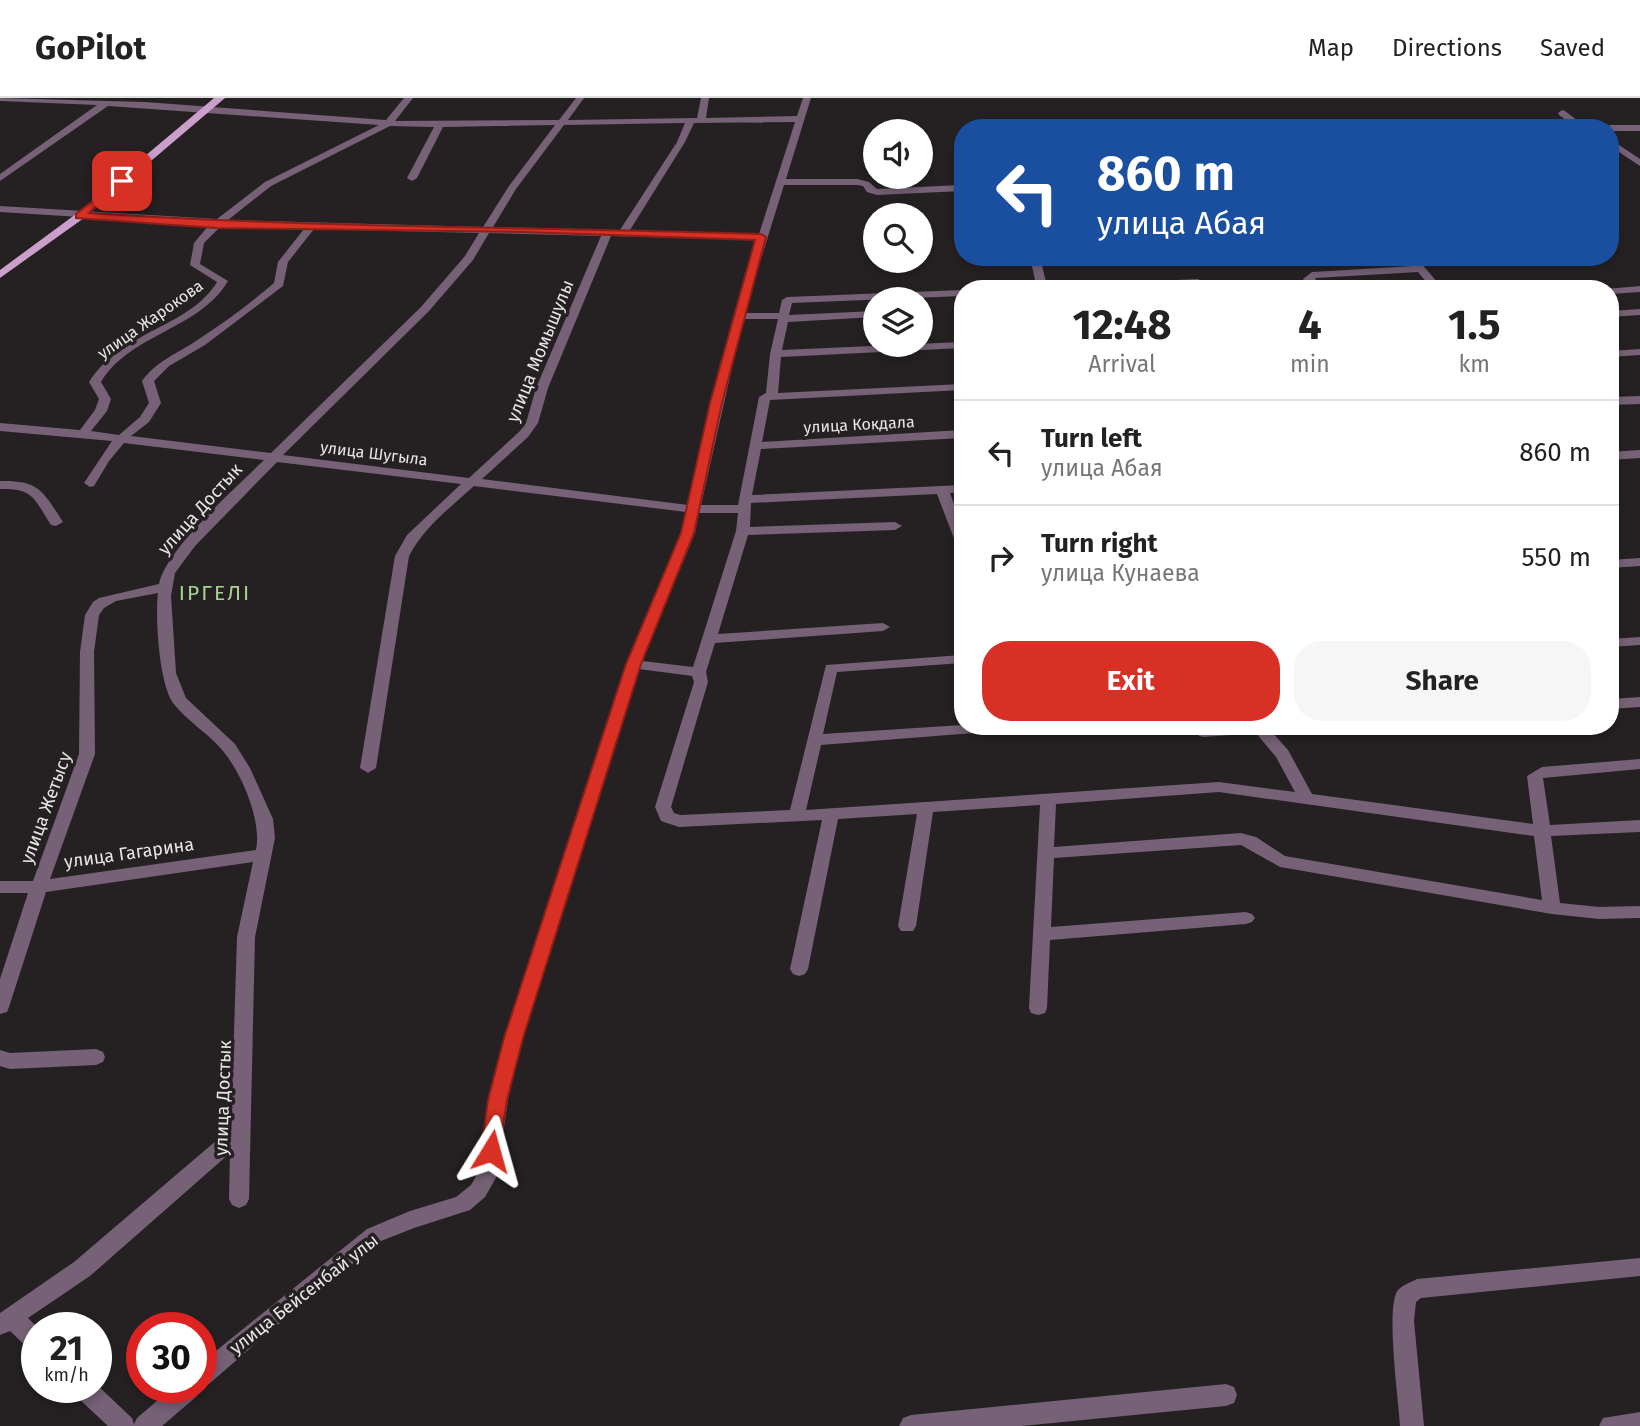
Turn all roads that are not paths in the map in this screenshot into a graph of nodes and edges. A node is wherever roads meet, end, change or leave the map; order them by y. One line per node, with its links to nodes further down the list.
1 (220, 98): 8 (main road)
2 (410, 98): 14 (street, улица Жарокова)
3 (580, 98): 13 (street, улица Достык)
4 (705, 98): 10 (street)
5 (807, 98): 11 (street, улица Бейсенбай улы)
6 (0, 99): 7 (street)
7 (110, 101): 8 (street); 20 (street)
8 (206, 110): 14 (street); 25 (main road)
9 (1562, 113): 12 (street)
10 (696, 119): 11 (street); 13 (street); 30 (street)
11 (800, 119): 22 (street, улица Бейсенбай улы)
12 (1570, 119)
13 (564, 122): 15 (street); 28 (street, улица Достык)
14 (387, 124): 15 (street); 26 (street, улица Жарокова)
15 (440, 125): 21 (street)
16 (1619, 128): 17 (street)
17 (1640, 128)
18 (1619, 148): 19 (street)
19 (1640, 163)
20 (0, 178)
21 (412, 178)
22 (780, 181): 23 (street); 31 (street, улица Бейсенбай улы)
23 (954, 188)
24 (0, 209): 25 (street)
25 (80, 216): 26 (street); 34 (main road)
26 (216, 225): 27 (street); 54 (street, улица Жарокова)
27 (311, 226): 28 (street); 56 (street)
28 (488, 229): 29 (street); 60 (street, улица Достык)
29 (608, 232): 30 (street); 61 (street, улица Момышулы)
30 (624, 232): 31 (street)
31 (761, 237): 43 (street, улица Бейсенбай улы)
32 (1419, 266): 33 (street)
33 (1422, 269): 35 (street); 36 (street)
34 (0, 275)
35 (1309, 280)
36 (1431, 280)
37 (1640, 289): 38 (street)
38 (1619, 290)
39 (954, 293): 44 (street)
40 (1640, 312): 41 (street)
41 (1619, 313)
42 (863, 314): 44 (street)
43 (738, 316): 44 (street); 67 (street, улица Бейсенбай улы)
44 (784, 317): 48 (street)
45 (954, 345): 48 (street)
46 (1640, 352): 47 (street)
47 (1619, 353)
48 (776, 354): 50 (street)
49 (954, 387): 50 (street)
50 (772, 396): 57 (street)
51 (1640, 400): 52 (street)
52 (1619, 401)
53 (0, 426): 54 (street, улица Шугыла)
54 (83, 434): 56 (street, улица Шугыла)
55 (954, 434): 57 (street, улица Кокдала)
56 (121, 439): 60 (street, улица Шугыла); 62 (street)
57 (757, 446): 66 (street)
58 (1640, 454): 59 (street)
59 (1619, 455)
60 (272, 458): 61 (street, улица Шугыла); 74 (street, улица Достык)
61 (472, 482): 67 (street, улица Шугыла); 88 (street, улица Момышулы)
62 (90, 483)
63 (0, 485): 69 (street)
64 (954, 489): 65 (street, улица Шугыла)
65 (942, 490): 66 (street, улица Шугыла); 68 (street)
66 (744, 504): 67 (street, улица Шугыла); 71 (street)
67 (693, 509): 80 (street, улица Бейсенбай улы)
68 (954, 521)
69 (56, 522)
70 (895, 526): 71 (street)
71 (743, 531): 76 (street)
72 (1640, 562): 73 (street)
73 (1619, 563)
74 (165, 587): 97 (street, улица Достык); 99 (street, улица Жетысу)
75 (883, 627): 76 (street)
76 (710, 639): 81 (street)
77 (1640, 641): 78 (street)
78 (1619, 642)
79 (954, 660): 86 (street)
80 (633, 664): 81 (street); 115 (street, улица Бейсенбай улы)
81 (699, 672): 93 (street)
82 (1640, 702): 83 (street)
83 (1619, 703)
84 (954, 731): 86 (street)
85 (1266, 735): 90 (street)
86 (814, 740): 93 (street)
87 (1640, 764): 95 (street)
88 (368, 768)
89 (1048, 799): 90 (street); 91 (street); 96 (street)
90 (1307, 799): 95 (street)
91 (926, 808): 92 (street); 103 (street)
92 (831, 814): 93 (street); 105 (street)
93 (797, 815)
94 (1640, 826): 95 (street)
95 (1542, 831): 100 (street)
96 (1045, 853): 100 (street); 104 (street)
97 (263, 855): 99 (street, улица Гагарина); 110 (street, улица Достык)
98 (0, 887): 99 (street, улица Гагарина)
99 (39, 887): 106 (street, улица Жетысу)
100 (1552, 908): 101 (street)
101 (1640, 912)
102 (1246, 918): 104 (street)
103 (907, 926)
104 (1041, 934): 107 (street)
105 (799, 970)
106 (0, 1007)
107 (1038, 1008)
108 (96, 1057): 109 (street)
109 (0, 1058)
110 (239, 1133): 111 (street, улица Достык); 113 (street)
111 (239, 1199)
112 (1640, 1267): 123 (street)
113 (6, 1321): 114 (street)
114 (21, 1331)
115 (217, 1363)
116 (1226, 1395): 122 (street)
117 (100, 1403): 120 (street)
118 (172, 1403): 121 (street)
119 (1640, 1423): 124 (street)
120 (124, 1426)
121 (145, 1426)
122 (911, 1426)
123 (1412, 1426)
124 (1611, 1426)

